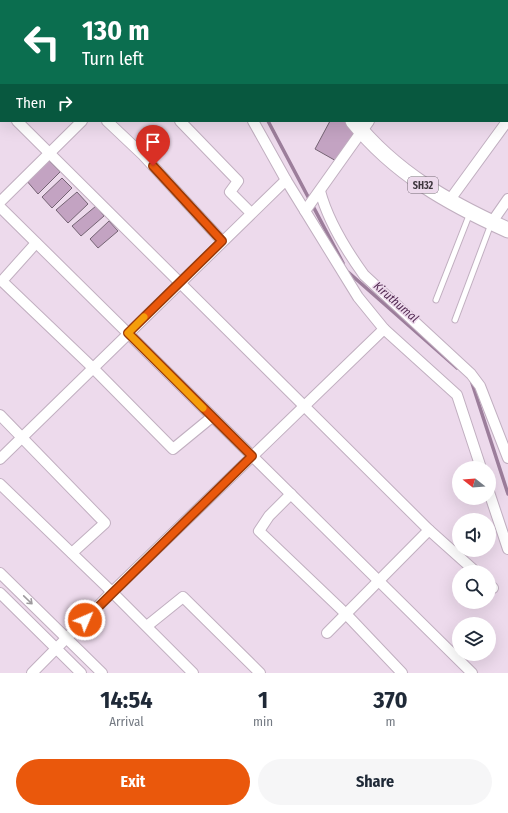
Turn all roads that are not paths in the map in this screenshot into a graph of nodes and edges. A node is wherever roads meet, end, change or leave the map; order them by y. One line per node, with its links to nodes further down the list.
1 (17, 122): 8 (street)
2 (81, 122): 8 (street)
3 (108, 122): 20 (street)
4 (181, 122): 17 (street)
5 (255, 122): 9 (street)
6 (507, 122): 12 (street)
7 (361, 125): 10 (street); 12 (main road, SH32)
8 (49, 153): 13 (street); 22 (street)
9 (286, 180): 15 (street); 17 (street)
10 (318, 194): 15 (street); 33 (street)
11 (508, 199): 18 (street)
12 (450, 201): 16 (main road, SH32)
13 (0, 202)
14 (0, 207): 21 (street)
15 (307, 209): 25 (street)
16 (471, 212): 18 (main road, SH32); 23 (lane)
17 (251, 213): 20 (street)
18 (492, 222): 19 (main road, SH32); 24 (lane)
19 (508, 230)
20 (222, 241): 22 (street)
21 (36, 243): 26 (street); 27 (street)
22 (180, 283): 26 (street); 28 (street)
23 (436, 300)
24 (455, 320)
25 (384, 329): 28 (street); 35 (street)
26 (128, 333): 27 (street); 30 (street)
27 (93, 368): 30 (street); 31 (street)
28 (304, 406): 32 (street); 39 (street)
29 (0, 415): 31 (street)
30 (212, 417): 32 (street)
31 (23, 437): 34 (street); 41 (street)
32 (252, 456): 37 (street); 45 (street)
33 (508, 458)
34 (0, 459)
35 (479, 461)
36 (0, 484): 41 (street)
37 (291, 494): 44 (street); 47 (street)
38 (493, 505): 40 (street)
39 (429, 530): 42 (street); 44 (street)
40 (508, 549)
41 (72, 553): 45 (street)
42 (468, 565)
43 (0, 573): 50 (street, one-way to 50)
44 (379, 580): 47 (street); 58 (street)
45 (112, 592): 48 (street); 50 (street)
46 (0, 594): 51 (street)
47 (346, 614): 49 (street); 57 (street)
48 (147, 626): 55 (street); 56 (street)
49 (327, 633)
50 (66, 638): 51 (street); 54 (street)
51 (56, 649): 52 (street); 53 (street)
52 (32, 673)
53 (81, 673)
54 (102, 673)
55 (193, 673)
56 (260, 673)
57 (402, 673)
58 (472, 673)

